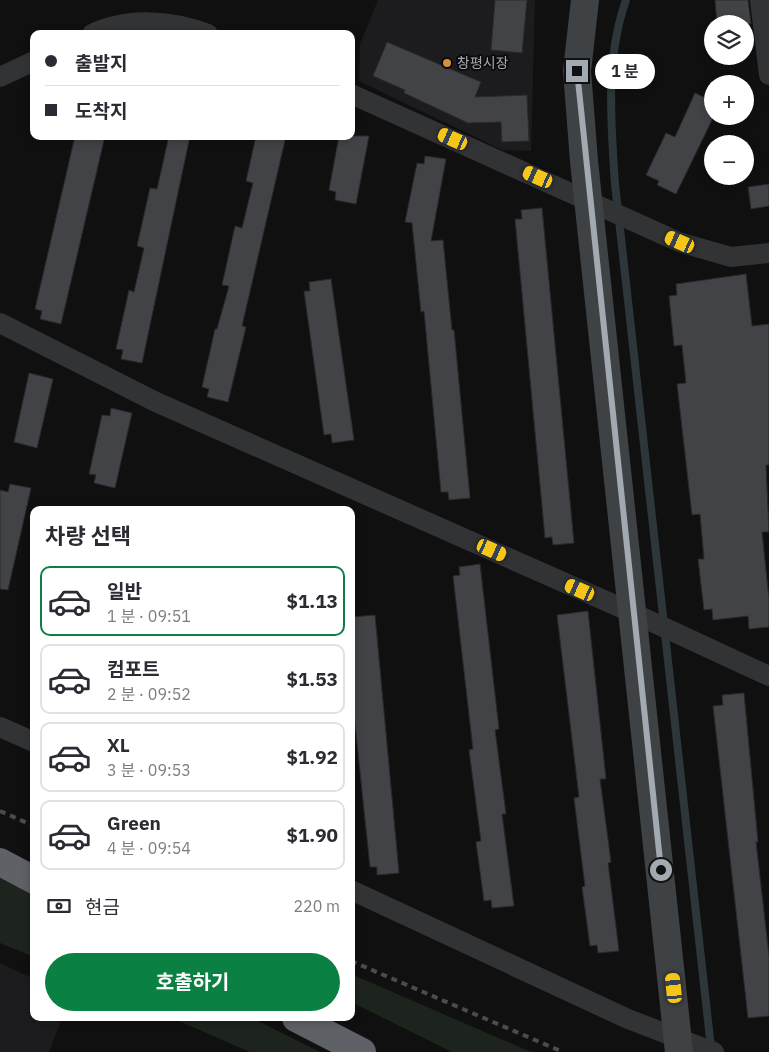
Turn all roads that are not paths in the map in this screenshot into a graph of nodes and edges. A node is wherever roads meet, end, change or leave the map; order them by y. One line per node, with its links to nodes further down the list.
1 (585, 0): 9 (street)
2 (760, 0): 6 (street)
3 (99, 30): 4 (street)
4 (192, 30)
5 (30, 63): 7 (street)
6 (769, 75)
7 (0, 77)
8 (355, 96): 9 (street)
9 (589, 200): 10 (street); 12 (street)
10 (769, 253)
11 (0, 323): 12 (street)
12 (633, 613): 13 (street); 20 (street)
13 (769, 676)
14 (0, 727): 15 (street)
15 (30, 740)
16 (0, 862): 17 (highway)
17 (30, 878)
18 (355, 892): 20 (street)
19 (302, 1021): 21 (highway)
20 (694, 1047)
21 (362, 1052)

